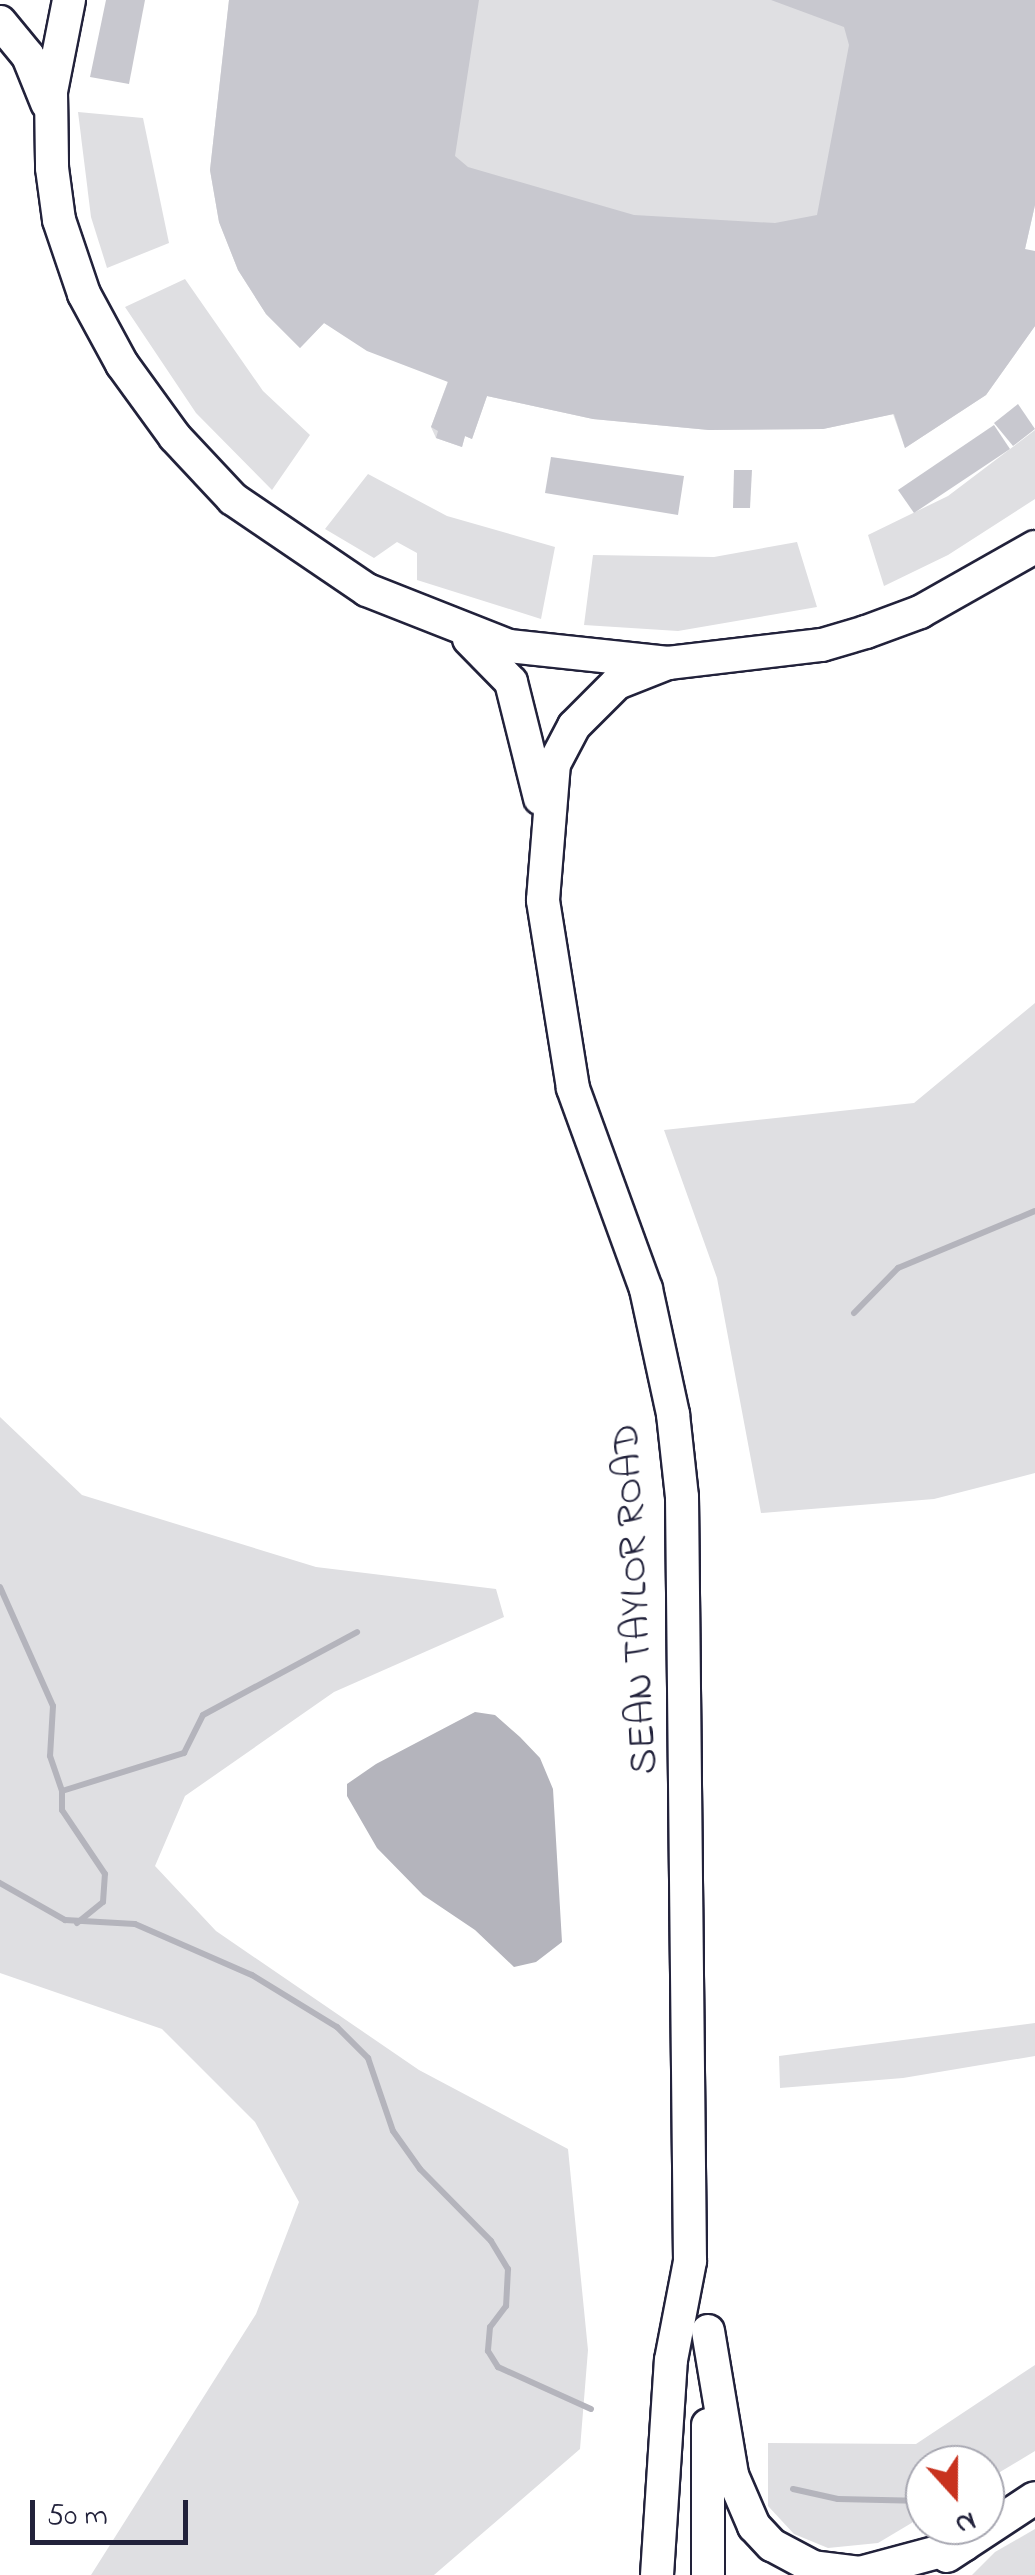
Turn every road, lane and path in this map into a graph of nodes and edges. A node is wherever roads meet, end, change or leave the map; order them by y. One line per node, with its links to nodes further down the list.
1 (69, 0): 3 (main road)
2 (0, 22): 3 (main road)
3 (51, 114): 5 (main road)
4 (1035, 547): 6 (main road)
5 (449, 626): 6 (main road); 7 (main road, SEAN TAYLOR ROAD)
6 (668, 663): 7 (main road, SEAN TAYLOR ROAD)
7 (546, 832): 8 (main road, SEAN TAYLOR ROAD)
8 (690, 2260): 9 (main road, SEAN TAYLOR ROAD); 13 (main road, SEAN TAYLOR ROAD)
9 (708, 2331): 12 (main road); 14 (main road, SEAN TAYLOR ROAD)
10 (1035, 2498): 11 (main road)
11 (1005, 2518)
12 (964, 2545): 15 (main road)
13 (657, 2575)
14 (708, 2575)
15 (918, 2575)

